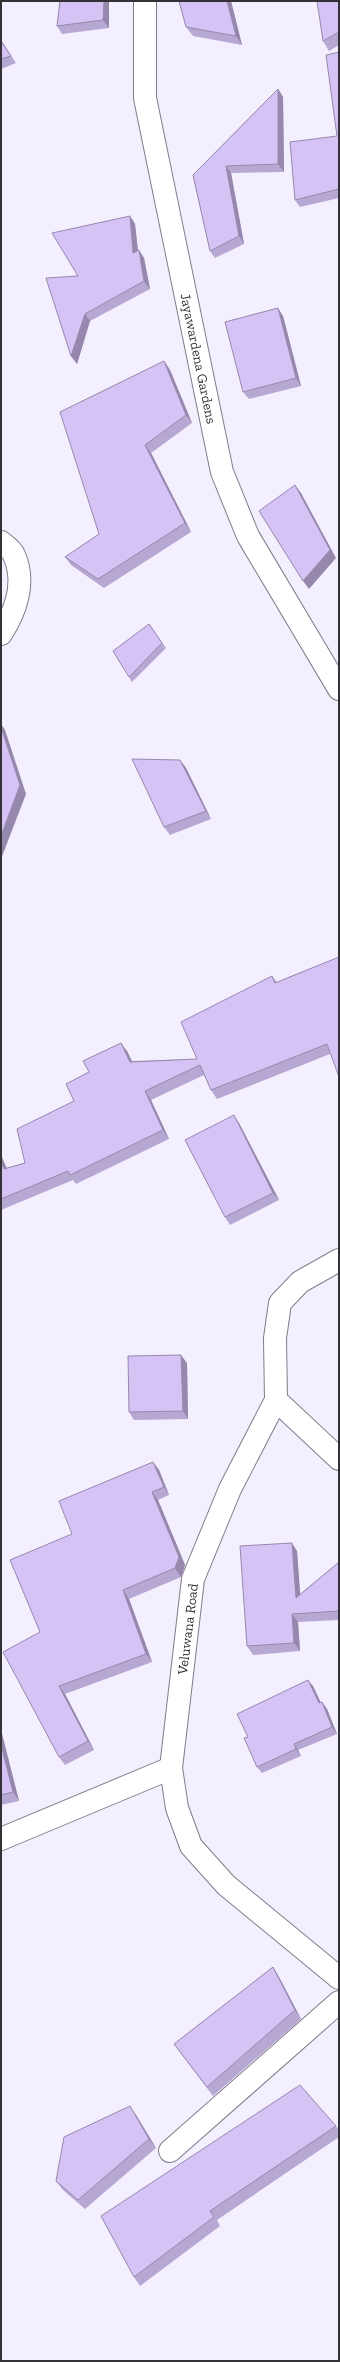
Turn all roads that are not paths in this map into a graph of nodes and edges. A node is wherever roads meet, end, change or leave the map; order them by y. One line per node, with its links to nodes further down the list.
1 (145, 1): 4 (street, Jayawardena Gardens)
2 (1, 542): 3 (street)
3 (1, 634)
4 (339, 689)
5 (339, 1260): 6 (street, Veluwana Road)
6 (276, 1400): 7 (street); 8 (street, Veluwana Road)
7 (339, 1459)
8 (171, 1768): 9 (street); 10 (street, Veluwana Road)
9 (1, 1840)
10 (339, 1978)
11 (339, 2002): 12 (street)
12 (170, 2151)

